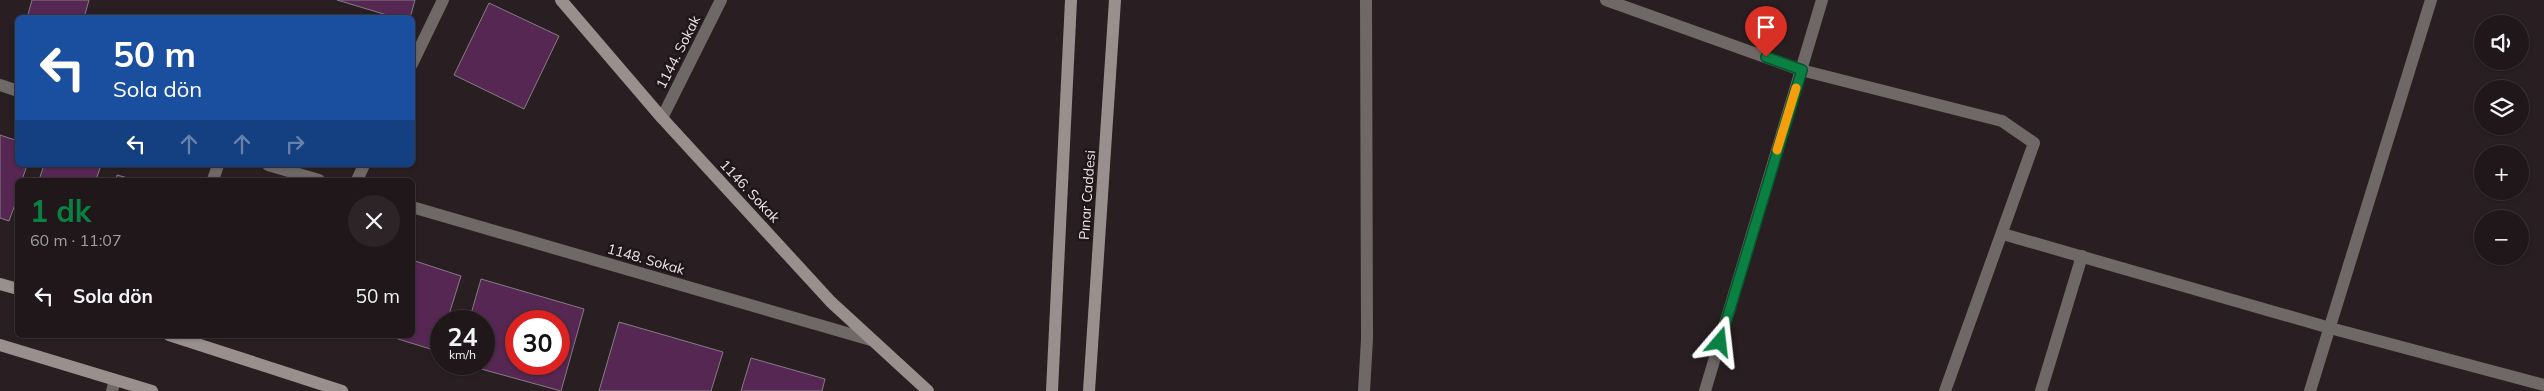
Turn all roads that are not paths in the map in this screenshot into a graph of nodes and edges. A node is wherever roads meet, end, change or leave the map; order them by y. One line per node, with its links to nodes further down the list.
1 (443, 0): 10 (street)
2 (561, 0): 14 (main road, 1146. Sokak)
3 (721, 0): 14 (street, 1144. Sokak)
4 (1071, 0): 31 (main road, Pınar Caddesi)
5 (1115, 0): 32 (main road, Pınar Caddesi)
6 (1366, 0): 33 (street)
7 (1606, 0): 11 (street)
8 (1822, 0): 11 (street)
9 (2431, 0): 22 (street)
10 (415, 58)
11 (1802, 70): 18 (street); 34 (street)
12 (0, 85): 13 (street)
13 (15, 90)
14 (662, 118): 24 (main road, 1146. Sokak)
15 (275, 167): 16 (street)
16 (312, 178)
17 (415, 208): 24 (street, 1148. Sokak)
18 (2003, 234): 19 (street); 35 (street)
19 (2082, 256): 22 (street); 36 (street)
20 (0, 284): 21 (main road)
21 (15, 288)
22 (2330, 328): 26 (street); 37 (street)
23 (178, 338): 29 (main road)
24 (871, 340): 30 (main road, 1146. Sokak)
25 (0, 346): 27 (main road)
26 (2544, 384)
27 (113, 386): 28 (main road)
28 (152, 391)
29 (342, 391)
30 (928, 391)
31 (1052, 391)
32 (1089, 391)
33 (1364, 391)
34 (1705, 391)
35 (1946, 391)
36 (2041, 391)
37 (2310, 391)

